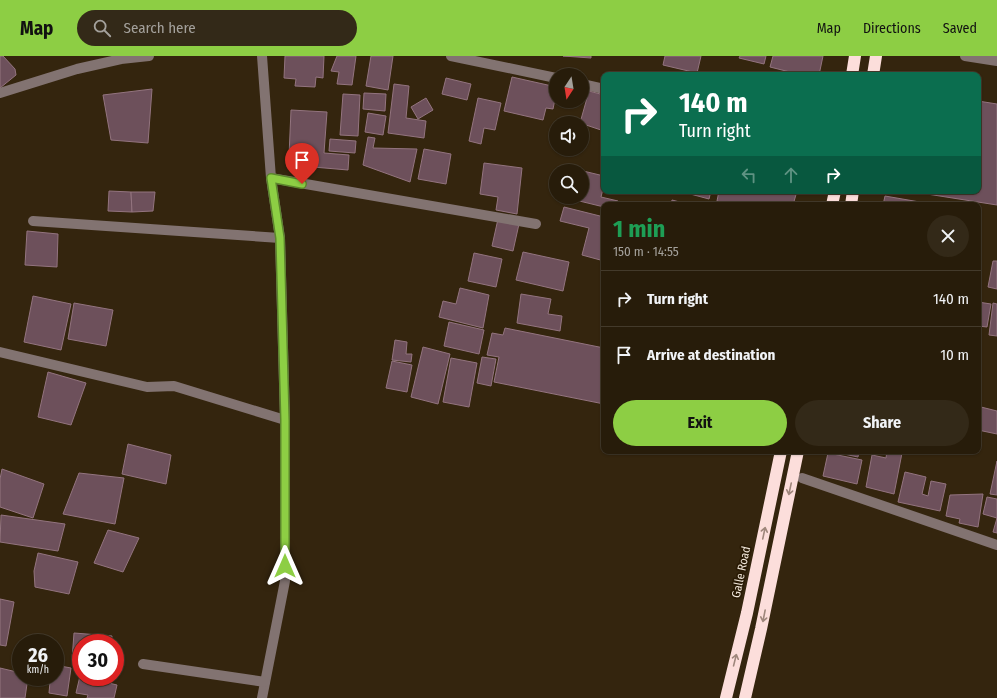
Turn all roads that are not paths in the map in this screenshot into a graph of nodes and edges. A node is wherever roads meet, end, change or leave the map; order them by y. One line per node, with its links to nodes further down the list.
1 (149, 56): 13 (street)
2 (262, 56): 14 (street)
3 (452, 56): 10 (street)
4 (855, 56): 8 (highway)
5 (876, 56): 9 (highway)
6 (965, 56): 7 (street)
7 (997, 61)
8 (852, 72)
9 (874, 72)
10 (549, 77)
11 (589, 86): 12 (street)
12 (601, 88)
13 (0, 93)
14 (271, 178): 16 (street); 17 (street)
15 (33, 222): 17 (street)
16 (536, 224)
17 (280, 238): 19 (street)
18 (0, 352): 19 (street)
19 (285, 420): 25 (street)
20 (780, 454): 27 (highway, Galle Road, one-way to 20)
21 (797, 454): 28 (highway, one-way to 28)
22 (802, 478): 23 (street)
23 (997, 545)
24 (143, 664): 25 (street)
25 (265, 682): 26 (street)
26 (262, 698)
27 (726, 698)
28 (745, 698)

